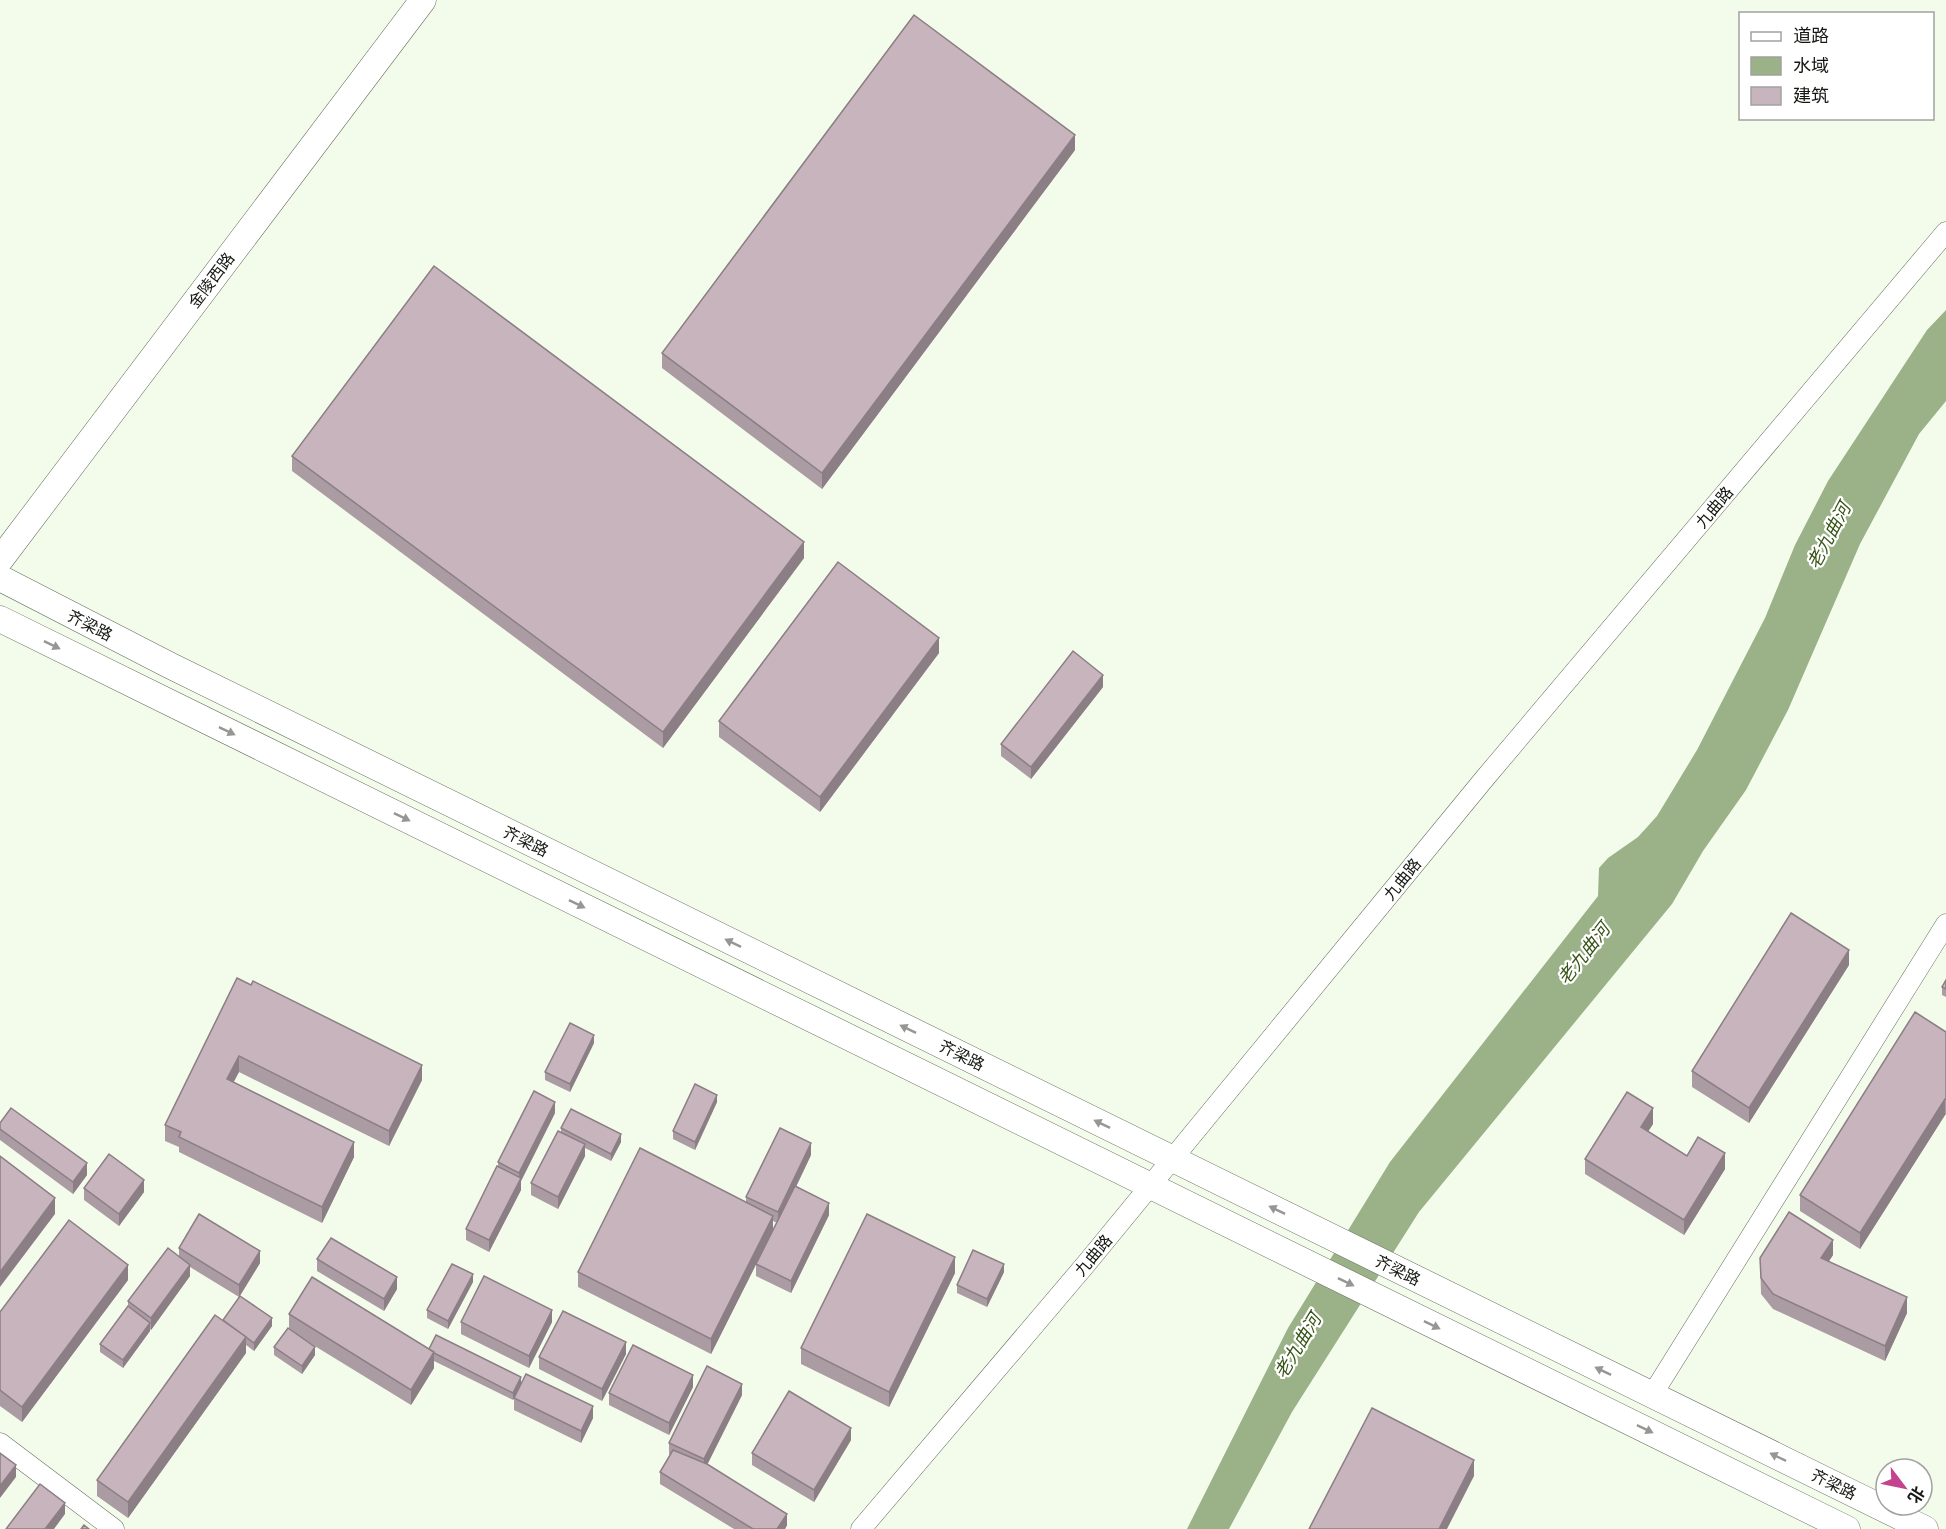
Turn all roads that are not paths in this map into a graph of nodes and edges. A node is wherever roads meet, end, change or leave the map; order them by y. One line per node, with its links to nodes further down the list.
1 (423, 0): 3 (main road, 金陵西路)
2 (1946, 232): 7 (street, 九曲路)
3 (0, 560)
4 (0, 578): 7 (main road, 齐梁路, one-way to 4)
5 (0, 619): 8 (main road, 齐梁路, one-way to 8)
6 (1946, 924): 9 (street)
7 (1172, 1159): 8 (street, 九曲路); 9 (main road, 齐梁路, one-way to 7)
8 (1150, 1186): 12 (main road, 齐梁路, one-way to 12); 14 (street, 九曲路)
9 (1652, 1395): 11 (main road, 齐梁路, one-way to 9)
10 (0, 1443): 13 (street)
11 (1840, 1487): 12 (main road); 16 (main road, 齐梁路)
12 (1823, 1517): 15 (main road, 齐梁路)
13 (114, 1529)
14 (861, 1529)
15 (1847, 1529)
16 (1925, 1529)

